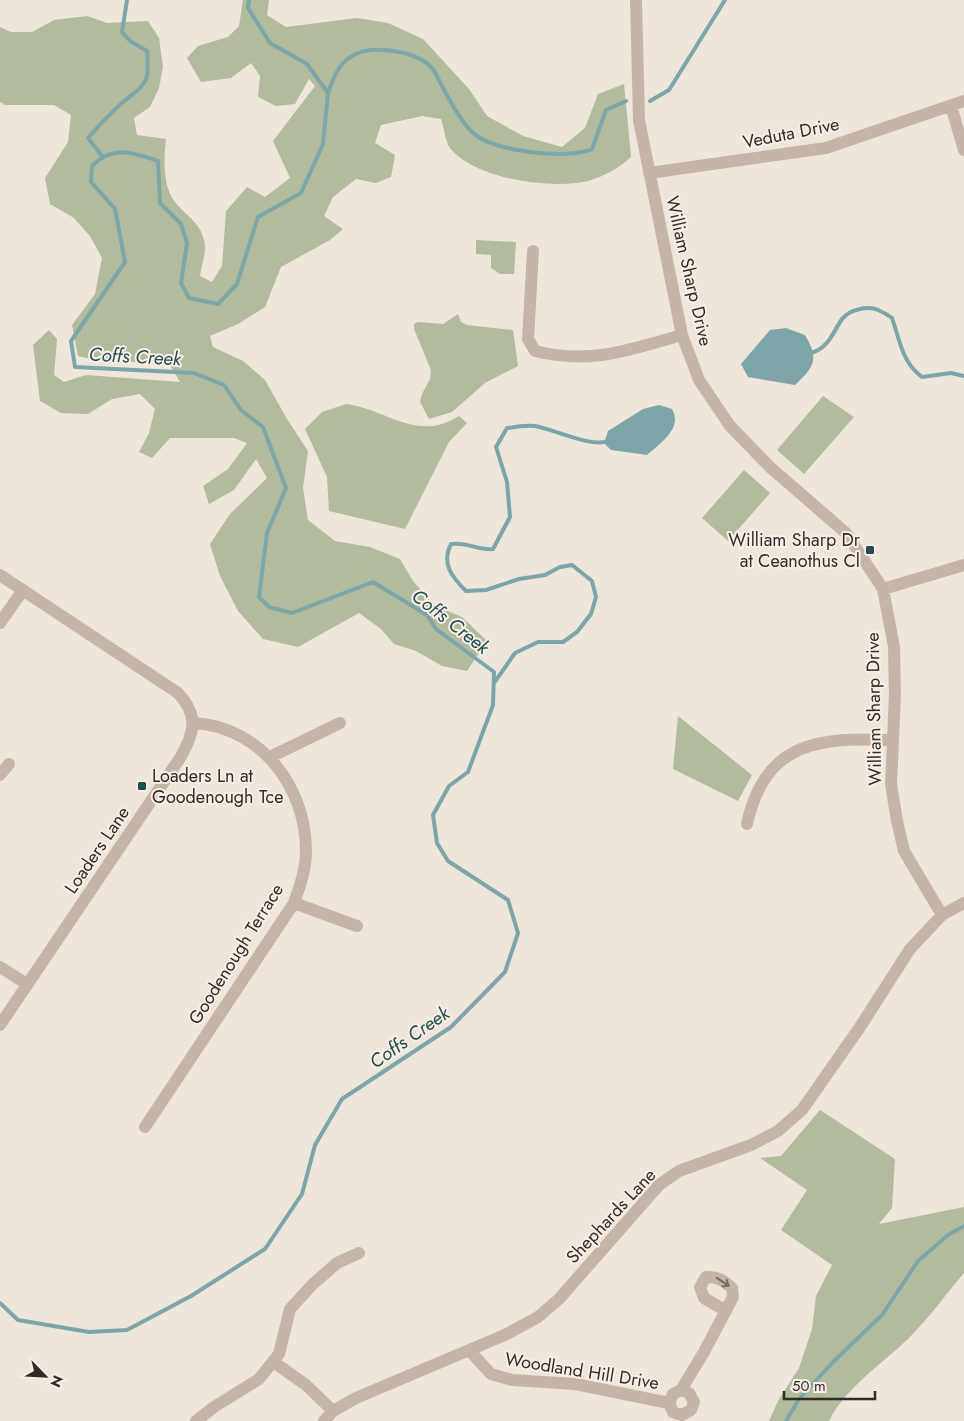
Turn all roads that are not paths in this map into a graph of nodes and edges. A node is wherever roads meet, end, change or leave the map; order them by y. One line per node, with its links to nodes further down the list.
1 (636, 0): 5 (street, William Sharp Drive)
2 (964, 101): 3 (street, Veduta Drive)
3 (952, 106): 4 (street); 5 (street, Veduta Drive)
4 (964, 150)
5 (649, 173): 7 (street, William Sharp Drive)
6 (532, 251): 7 (street)
7 (682, 335): 10 (street, William Sharp Drive)
8 (964, 565): 10 (street)
9 (0, 575): 11 (street)
10 (883, 589): 15 (street, William Sharp Drive)
11 (23, 590): 12 (street); 13 (street)
12 (0, 623)
13 (194, 723): 16 (street, Goodenough Terrace); 25 (street, Loaders Lane)
14 (340, 724): 16 (street)
15 (892, 740): 19 (street); 22 (street, William Sharp Drive)
16 (270, 757): 20 (street, Goodenough Terrace)
17 (9, 764): 18 (street)
18 (0, 775)
19 (747, 824)
20 (294, 903): 23 (street); 27 (street, Goodenough Terrace)
21 (964, 903): 22 (street, Shephards Lane)
22 (942, 915): 30 (street, Shephards Lane)
23 (357, 926)
24 (0, 967): 25 (street)
25 (27, 984): 26 (street, Loaders Lane)
26 (0, 1025)
27 (144, 1127)
28 (358, 1253): 31 (street)
29 (726, 1311): 32 (street, Woodland Hill Drive)
30 (469, 1350): 33 (street, Woodland Hill Drive); 34 (street, Shephards Lane)
31 (274, 1362): 34 (street); 35 (street)
32 (680, 1390): 33 (street, Woodland Hill Drive); 33 (street, Woodland Hill Drive)
33 (669, 1403)
34 (333, 1411): 36 (street, Shephards Lane)
35 (196, 1421)
36 (324, 1421)

